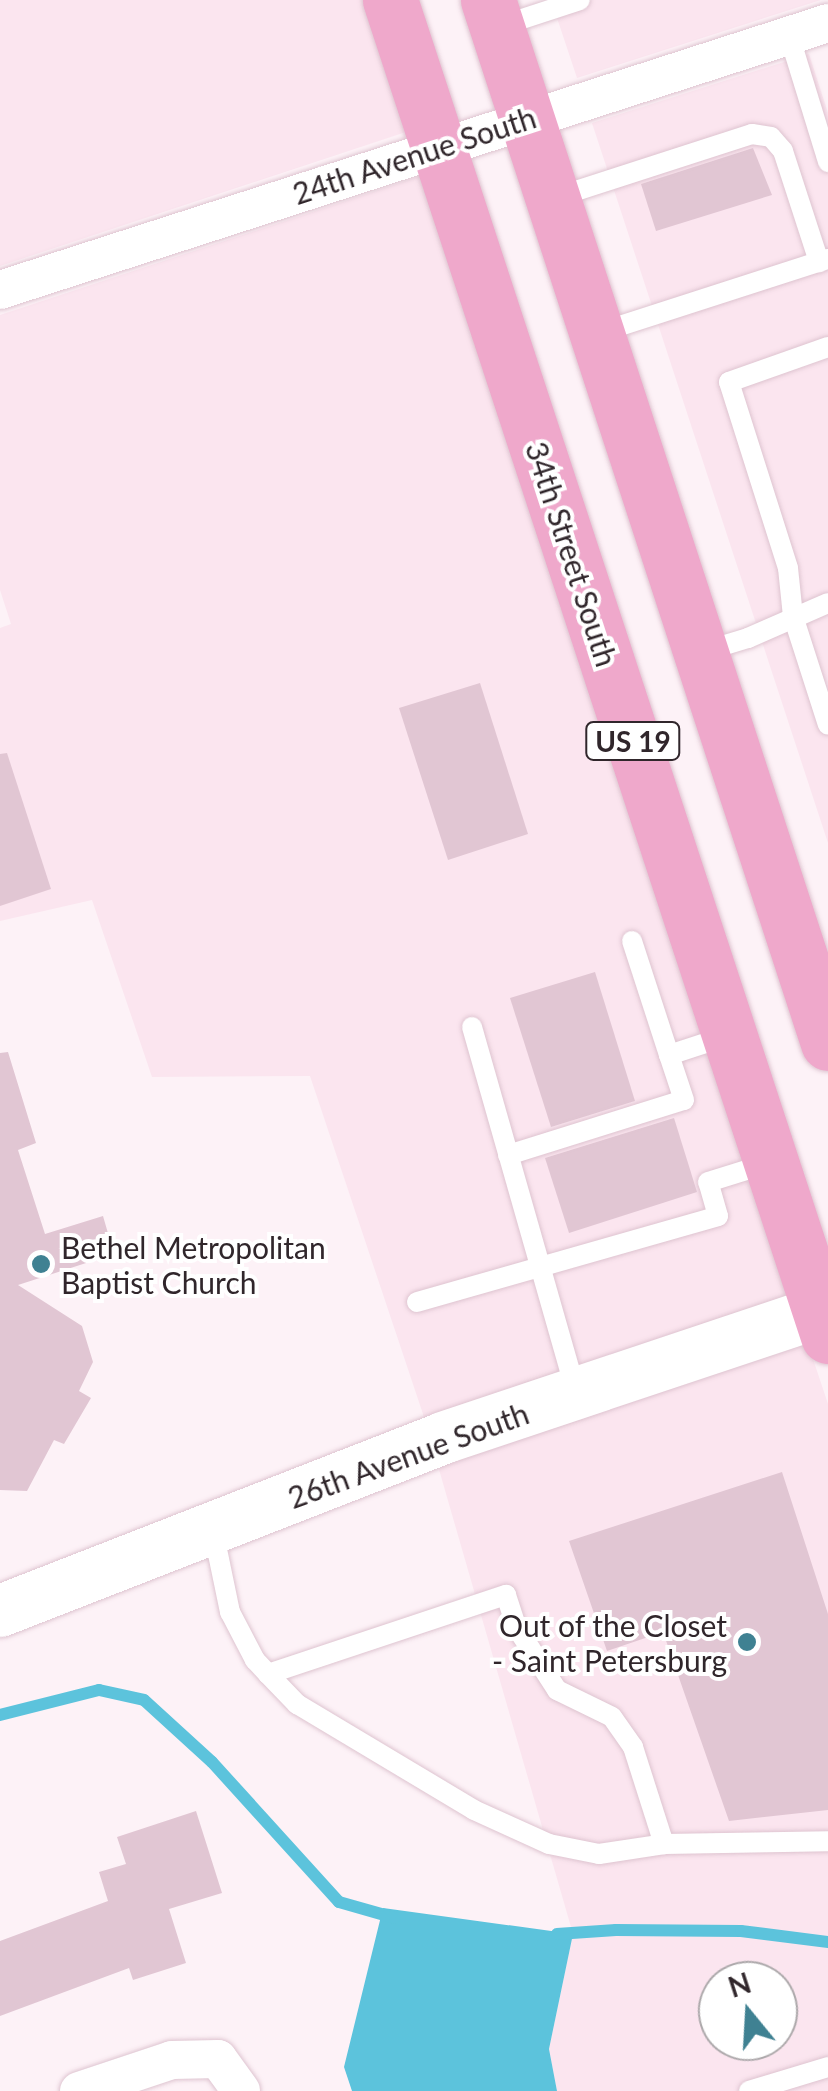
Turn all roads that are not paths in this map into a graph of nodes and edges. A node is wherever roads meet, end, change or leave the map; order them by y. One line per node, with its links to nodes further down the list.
1 (390, 0): 7 (highway, 34th Street South / US 19)
2 (580, 0): 3 (lane)
3 (492, 14): 6 (highway, US 19)
4 (828, 23): 5 (street, 24th Avenue South)
5 (788, 35): 6 (street, 24th Avenue South); 8 (lane)
6 (526, 119): 7 (street, 24th Avenue South); 9 (highway, US 19)
7 (438, 146): 11 (street, 24th Avenue South); 20 (highway, 34th Street South / US 19)
8 (828, 162)
9 (552, 198): 10 (lane); 12 (highway, US 19)
10 (823, 261): 12 (lane)
11 (0, 290)
12 (596, 334): 16 (highway, US 19)
13 (828, 348): 15 (lane)
14 (828, 603): 15 (lane)
15 (793, 616): 16 (lane); 17 (lane)
16 (700, 653): 21 (highway, US 19)
17 (828, 725)
18 (632, 941): 22 (lane)
19 (472, 1027): 23 (lane)
20 (730, 1036): 22 (lane); 24 (highway, 34th Street South / US 19)
21 (827, 1039)
22 (670, 1054): 23 (lane)
23 (508, 1155): 25 (lane)
24 (771, 1162): 25 (lane); 27 (highway, 34th Street South / US 19)
25 (541, 1268): 26 (lane); 28 (lane)
26 (417, 1302)
27 (826, 1316): 28 (street, 26th Avenue South)
28 (577, 1394): 29 (street, 26th Avenue South)
29 (212, 1528): 30 (street, 26th Avenue South); 31 (lane)
30 (0, 1611)
31 (268, 1674): 33 (lane); 33 (lane)
32 (828, 1841): 33 (lane)
33 (664, 1844)
34 (828, 2068): 37 (lane)
35 (79, 2091): 36 (street)
36 (241, 2091)
37 (749, 2091)

